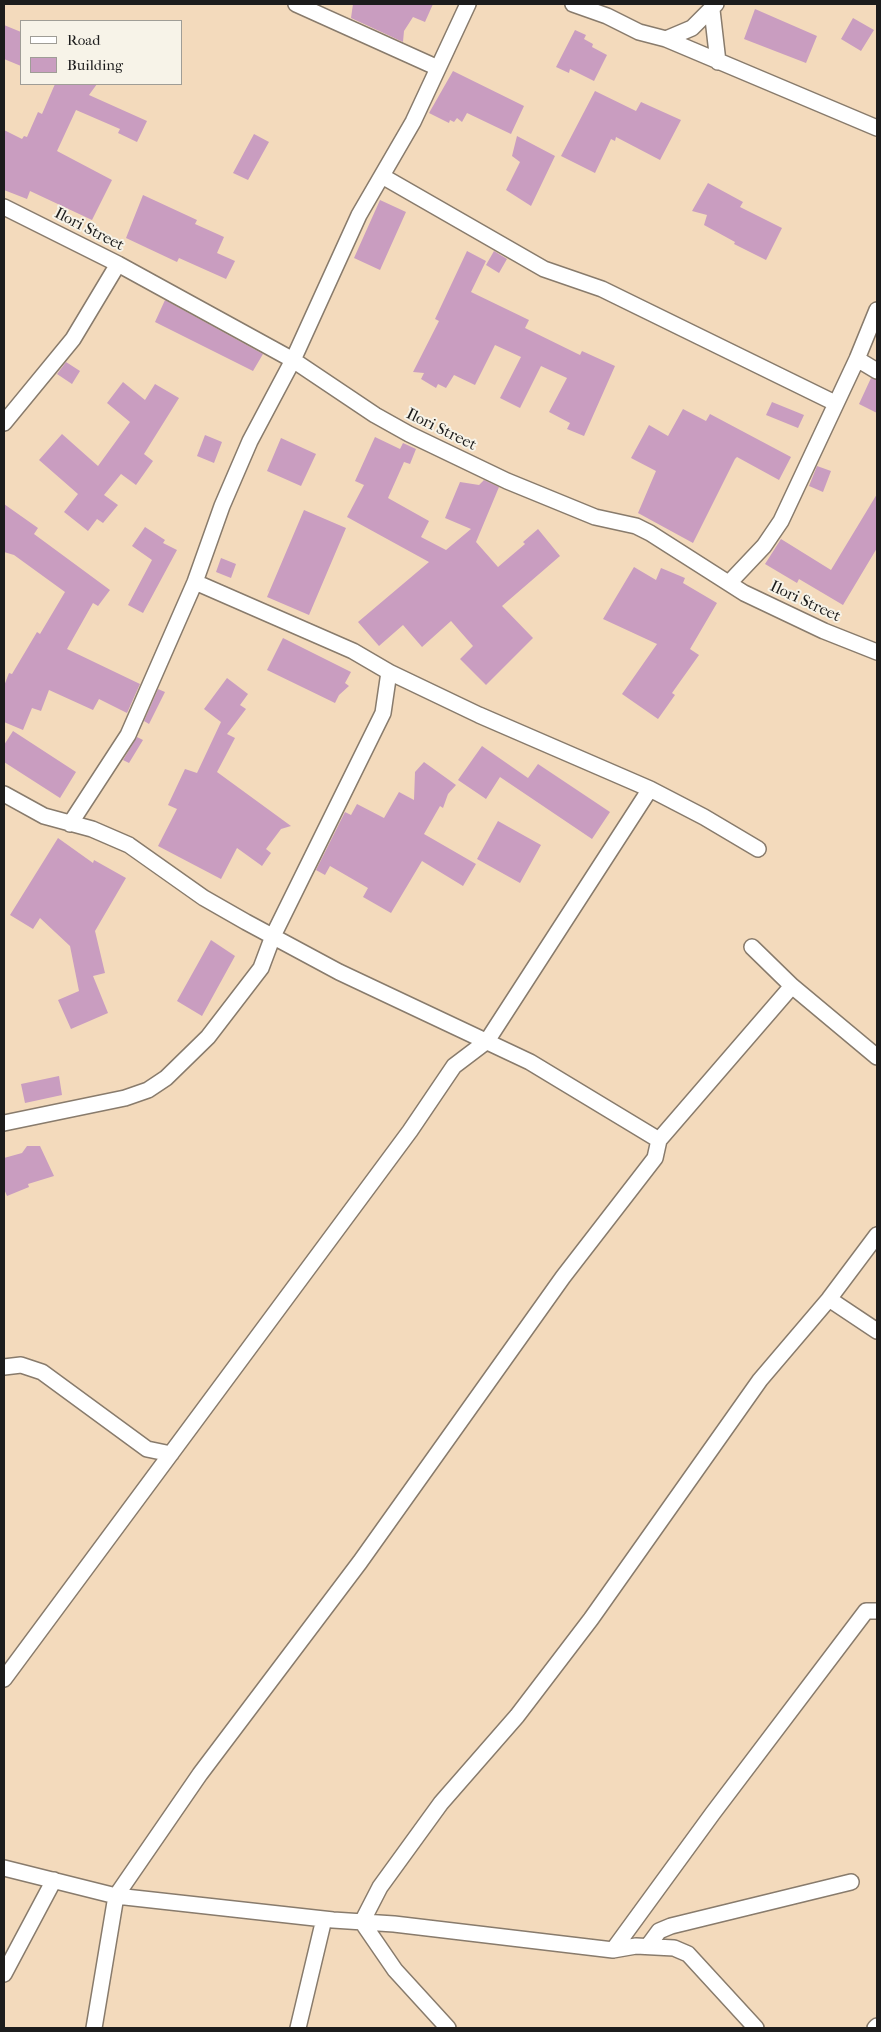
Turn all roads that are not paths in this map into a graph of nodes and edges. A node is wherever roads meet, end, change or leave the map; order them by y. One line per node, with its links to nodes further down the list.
1 (296, 4): 7 (street)
2 (468, 4): 7 (street)
3 (573, 4): 5 (street)
4 (714, 7): 5 (street); 6 (street)
5 (666, 39): 6 (street)
6 (718, 62): 8 (street)
7 (438, 68): 9 (street)
8 (877, 128)
9 (382, 176): 14 (street); 16 (street)
10 (4, 207): 11 (street, Ilori Street)
11 (118, 264): 14 (street, Ilori Street); 17 (street)
12 (877, 310): 13 (street)
13 (857, 359): 15 (street); 16 (street)
14 (293, 360): 18 (street); 19 (street, Ilori Street)
15 (877, 371)
16 (835, 403): 19 (street)
17 (4, 423)
18 (195, 582): 21 (street); 24 (street)
19 (729, 583): 20 (street, Ilori Street)
20 (877, 652)
21 (389, 672): 22 (street); 26 (street)
22 (650, 789): 25 (street); 29 (street)
23 (4, 794): 24 (street)
24 (70, 824): 26 (street)
25 (758, 849)
26 (273, 936): 29 (street); 31 (street)
27 (752, 947): 28 (street)
28 (792, 986): 30 (street); 32 (street)
29 (487, 1041): 32 (street); 38 (street)
30 (877, 1057)
31 (4, 1123)
32 (659, 1140): 45 (street)
33 (877, 1235): 34 (street)
34 (829, 1299): 35 (street); 47 (street)
35 (877, 1332)
36 (4, 1367): 37 (street)
37 (146, 1449): 38 (street); 39 (street)
38 (171, 1454): 39 (street)
39 (152, 1479): 41 (street)
40 (877, 1610): 49 (street)
41 (4, 1679)
42 (4, 1868): 43 (street)
43 (54, 1880): 45 (street); 50 (street)
44 (850, 1882): 48 (street)
45 (116, 1896): 46 (street); 51 (street)
46 (324, 1919): 47 (street); 52 (street)
47 (362, 1922): 49 (street); 53 (street)
48 (648, 1946): 49 (street); 54 (street)
49 (612, 1950)
50 (4, 1974)
51 (94, 2028)
52 (298, 2028)
53 (448, 2028)
54 (756, 2028)

